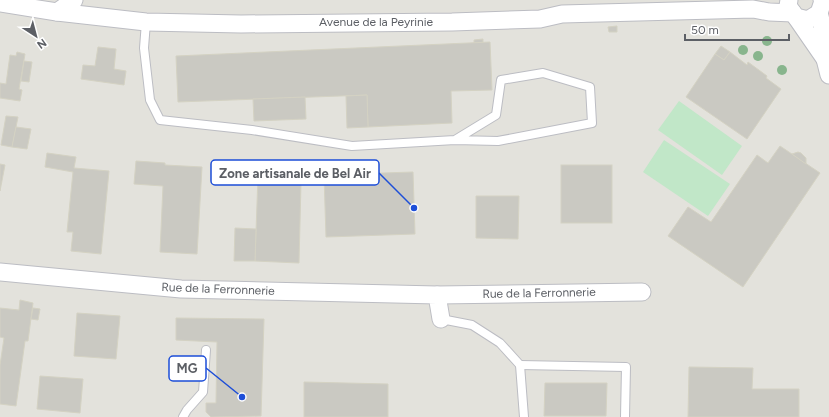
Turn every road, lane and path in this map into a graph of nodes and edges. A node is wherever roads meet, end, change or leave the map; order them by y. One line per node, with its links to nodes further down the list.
1 (74, 0): 6 (street)
2 (0, 3): 6 (street, Avenue de la Peyrinie)
3 (759, 4): 5 (street, Avenue de la Peyrinie); 7 (street, Avenue de la Peyrinie)
4 (823, 7): 5 (street, Avenue de la Peyrinie); 8 (street)
5 (792, 10): 8 (street)
6 (57, 12): 7 (street, Avenue de la Peyrinie)
7 (146, 22): 9 (lane)
8 (827, 67)
9 (455, 140): 9 (lane)
10 (0, 272): 12 (street, Rue de la Ferronnerie)
11 (642, 292): 12 (street, Rue de la Ferronnerie)
12 (437, 295): 13 (street)
13 (441, 318): 15 (lane)
14 (206, 350): 16 (lane)
15 (520, 365): 17 (lane); 18 (lane)
16 (183, 417)
17 (524, 417)
18 (625, 417)

